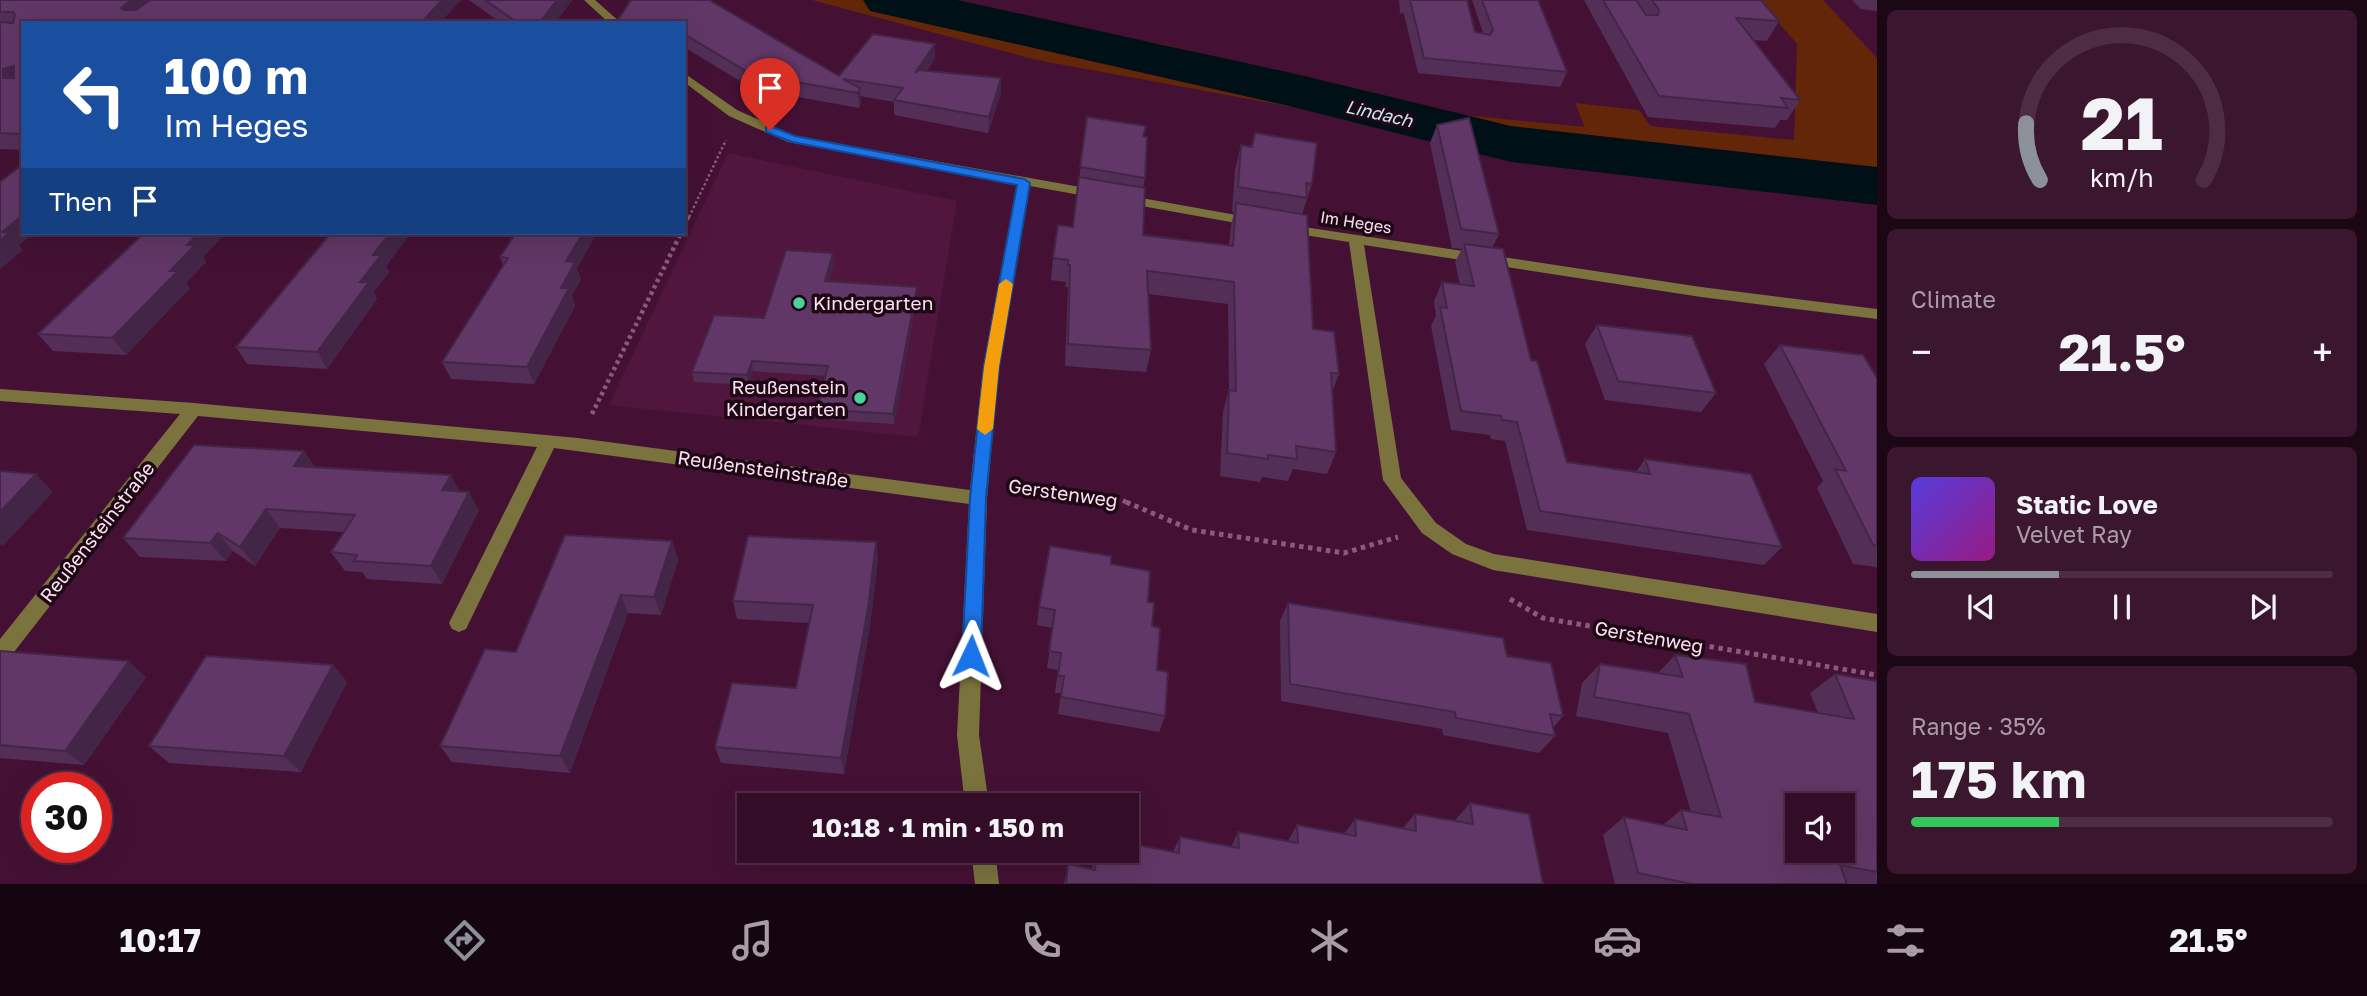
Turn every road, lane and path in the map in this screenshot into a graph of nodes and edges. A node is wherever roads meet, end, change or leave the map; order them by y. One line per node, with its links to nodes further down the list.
1 (589, 0): 2 (street)
2 (614, 21)
3 (686, 78): 4 (street, Im Heges)
4 (748, 121): 5 (street, Im Heges); 6 (path)
5 (1024, 183): 8 (street, Im Heges); 14 (street)
6 (686, 222)
7 (680, 235): 13 (path)
8 (1356, 240): 9 (street, Im Heges); 15 (street)
9 (1877, 314)
10 (0, 395): 11 (street, Reußensteinstraße)
11 (194, 409): 12 (street, Reußensteinstraße); 19 (street, Reußensteinstraße)
12 (549, 441): 13 (street, Reußensteinstraße); 17 (street)
13 (578, 443): 14 (street, Reußensteinstraße)
14 (979, 489): 15 (path, Gerstenweg); 21 (street)
15 (1429, 528): 18 (street)
16 (1508, 599): 20 (path, Gerstenweg)
17 (459, 623)
18 (1877, 623)
19 (0, 655)
20 (1877, 676)
21 (975, 793)
22 (985, 863): 23 (street)
23 (987, 884)

